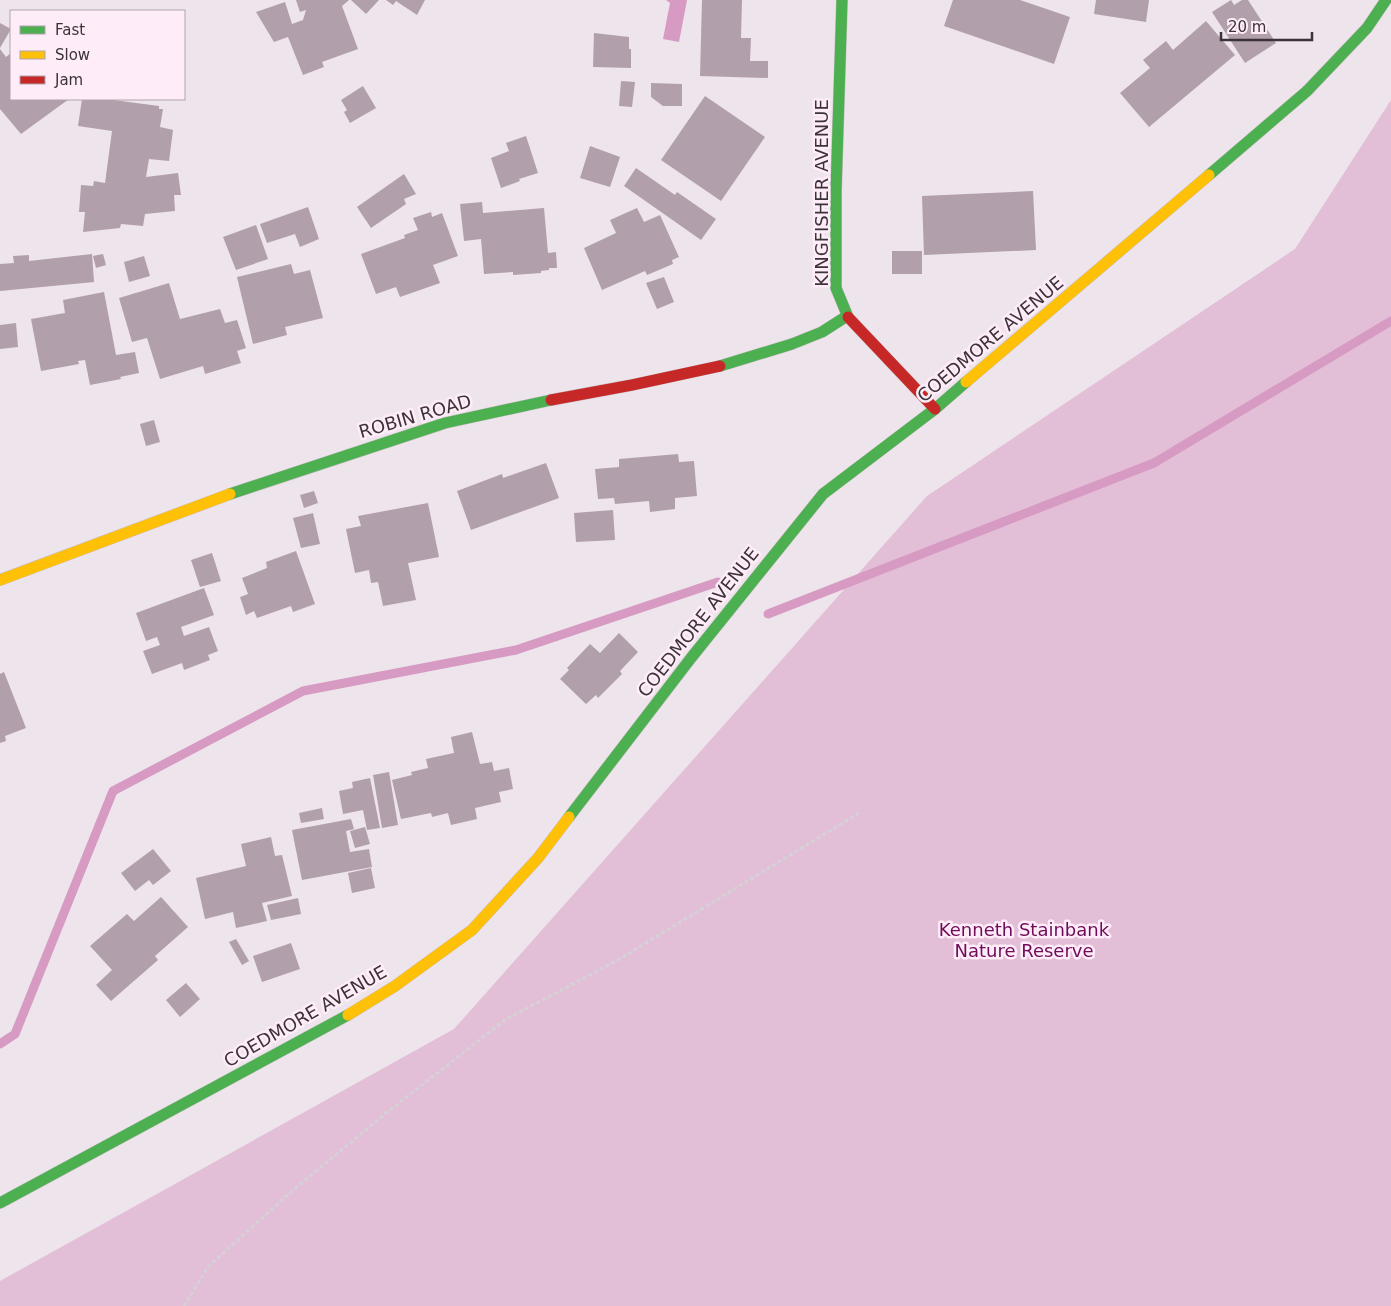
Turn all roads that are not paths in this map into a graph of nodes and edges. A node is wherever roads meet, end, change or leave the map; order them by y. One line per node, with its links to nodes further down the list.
1 (842, 0): 3 (street, KINGFISHER AVENUE)
2 (1386, 0): 4 (street, COEDMORE AVENUE)
3 (847, 316): 4 (street, KINGFISHER AVENUE); 5 (street, ROBIN ROAD)
4 (935, 409): 6 (street, COEDMORE AVENUE)
5 (0, 580)
6 (0, 1203)

